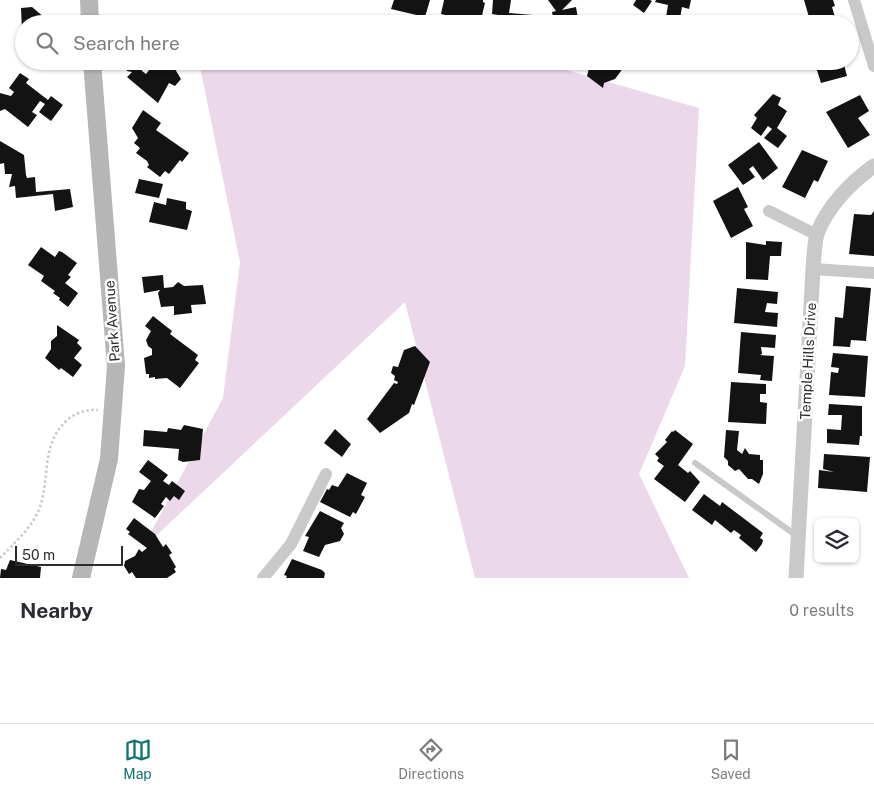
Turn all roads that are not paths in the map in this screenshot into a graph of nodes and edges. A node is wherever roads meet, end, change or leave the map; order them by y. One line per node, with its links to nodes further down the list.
1 (89, 0): 3 (main road)
2 (854, 0): 4 (street)
3 (90, 15)
4 (859, 15)
5 (859, 16): 6 (street)
6 (874, 66)
7 (93, 70): 16 (main road, Park Avenue)
8 (874, 166): 10 (street, Temple Hills Drive)
9 (769, 211): 10 (street)
10 (817, 235): 11 (street, Temple Hills Drive)
11 (813, 269): 12 (street); 15 (street, Temple Hills Drive)
12 (874, 273)
13 (695, 463): 15 (lane)
14 (326, 474): 17 (street)
15 (798, 537): 18 (street, Temple Hills Drive)
16 (81, 578)
17 (263, 578)
18 (796, 578)

